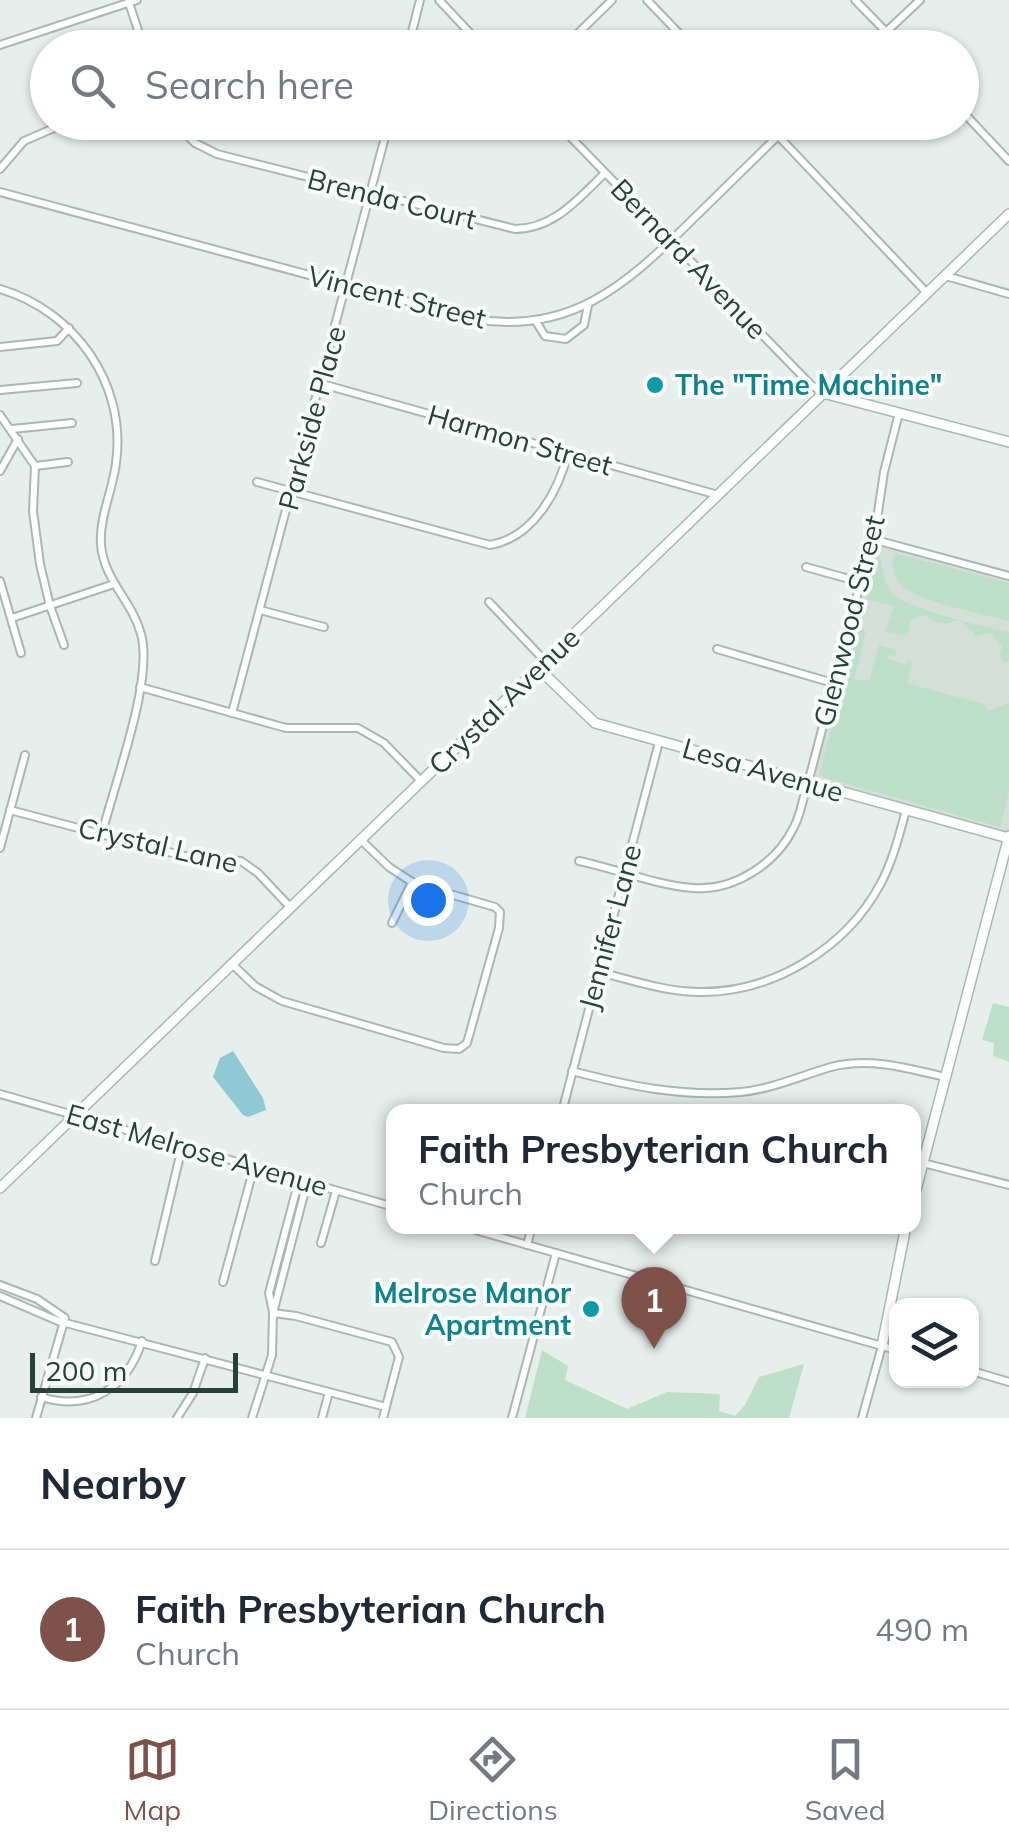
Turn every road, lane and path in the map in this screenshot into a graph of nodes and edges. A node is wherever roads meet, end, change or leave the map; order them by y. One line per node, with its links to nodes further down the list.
1 (420, 0): 10 (street)
2 (439, 0): 11 (street)
3 (612, 0): 12 (street)
4 (647, 0): 13 (street)
5 (856, 0): 14 (street)
6 (920, 0): 15 (street)
7 (133, 1): 8 (street); 9 (street)
8 (45, 30)
9 (140, 30)
10 (412, 30)
11 (467, 30)
12 (581, 30)
13 (676, 30)
14 (885, 30)
15 (887, 30)
16 (30, 35): 17 (street)
17 (0, 45)
18 (979, 129): 25 (street)
19 (30, 138): 26 (street)
20 (192, 140): 29 (street, Brenda Court)
21 (384, 140): 29 (street, Parkside Place)
22 (573, 140): 27 (street, Bernard Avenue)
23 (774, 140): 31 (street, Vincent Street)
24 (782, 140): 35 (street)
25 (1009, 161)
26 (0, 169)
27 (605, 173): 29 (street, Brenda Court); 31 (street, Bernard Avenue)
28 (0, 192): 33 (street, Vincent Street)
29 (371, 193): 33 (street, Parkside Place)
30 (1009, 214): 32 (street, Crystal Avenue)
31 (671, 240): 37 (street, Vincent Street); 44 (street, Bernard Avenue)
32 (944, 276): 35 (street, Crystal Avenue); 36 (street)
33 (347, 284): 38 (street, Vincent Street); 42 (street, Parkside Place)
34 (0, 289): 39 (street)
35 (927, 292): 44 (street, Crystal Avenue)
36 (1009, 294)
37 (588, 305): 38 (street, Vincent Street); 38 (street)
38 (535, 320)
39 (69, 328): 40 (street); 63 (street)
40 (0, 348)
41 (77, 384): 43 (street)
42 (322, 384): 51 (street, Harmon Street); 56 (street, Parkside Place)
43 (0, 390)
44 (823, 393): 45 (street); 57 (street, Crystal Avenue)
45 (900, 412): 50 (street); 58 (street, Glenwood Street)
46 (0, 415): 48 (street)
47 (72, 423): 48 (street)
48 (11, 429): 49 (street)
49 (18, 439): 53 (street); 54 (street)
50 (1009, 442)
51 (568, 452): 56 (street); 57 (street, Harmon Street)
52 (68, 462): 53 (street)
53 (35, 466): 65 (street)
54 (0, 472)
55 (257, 482): 56 (street)
56 (292, 492): 66 (street, Parkside Place)
57 (718, 495): 72 (street, Crystal Avenue)
58 (872, 539): 60 (street); 62 (street, Glenwood Street)
59 (806, 566): 62 (street)
60 (1009, 576)
61 (0, 581): 67 (street)
62 (860, 582): 73 (street, Glenwood Street)
63 (114, 584): 65 (street); 74 (street)
64 (489, 602): 72 (street)
65 (50, 606): 67 (street); 69 (street)
66 (260, 610): 68 (street); 75 (street, Parkside Place)
67 (12, 618): 71 (street)
68 (324, 626)
69 (64, 645)
70 (717, 649): 73 (street)
71 (21, 653)
72 (542, 664): 76 (street, Lesa Avenue); 78 (street, Crystal Avenue)
73 (833, 683): 79 (street, Glenwood Street)
74 (140, 687): 75 (street); 82 (street)
75 (232, 713): 78 (street)
76 (659, 742): 79 (street, Lesa Avenue); 87 (street, Jennifer Lane)
77 (25, 755): 80 (street)
78 (421, 781): 84 (street, Crystal Avenue)
79 (808, 783): 81 (street, Lesa Avenue); 87 (street, Glenwood Street)
80 (10, 810): 82 (street, Crystal Lane); 85 (street)
81 (906, 810): 83 (street, Lesa Avenue); 92 (street)
82 (102, 834): 89 (street, Crystal Lane)
83 (1009, 837): 94 (street)
84 (360, 839): 88 (street); 89 (street, Crystal Avenue)
85 (0, 848)
86 (580, 860): 87 (street, Glenwood Street)
87 (625, 872): 92 (street, Jennifer Lane)
88 (412, 882): 90 (street); 91 (street)
89 (290, 907): 91 (street, Crystal Avenue)
90 (392, 923)
91 (232, 964): 97 (street, Crystal Avenue)
92 (598, 972): 93 (street, Jennifer Lane)
93 (572, 1071): 94 (street); 96 (street, Jennifer Lane)
94 (946, 1077): 99 (street)
95 (0, 1094): 97 (street, East Melrose Avenue)
96 (564, 1104)
97 (76, 1114): 98 (street, East Melrose Avenue); 104 (street, Crystal Avenue)
98 (182, 1146): 100 (street, East Melrose Avenue); 113 (street)
99 (923, 1163): 101 (street); 103 (street)
100 (254, 1168): 102 (street, East Melrose Avenue); 114 (street)
101 (921, 1171)
102 (303, 1182): 105 (street, East Melrose Avenue); 116 (street)
103 (1009, 1185)
104 (0, 1188)
105 (336, 1191): 106 (street, East Melrose Avenue); 110 (street)
106 (386, 1206)
107 (489, 1234): 111 (street)
108 (530, 1234): 111 (street)
109 (904, 1234): 119 (street)
110 (320, 1244)
111 (527, 1245): 112 (street)
112 (556, 1254): 119 (street); 133 (street)
113 (155, 1261)
114 (223, 1282)
115 (1, 1290): 117 (street)
116 (273, 1313): 123 (street); 127 (street)
117 (65, 1321): 118 (street); 126 (street)
118 (142, 1341): 121 (street); 126 (street)
119 (882, 1346): 120 (street); 134 (street)
120 (889, 1348)
121 (205, 1358): 123 (street); 129 (street)
122 (979, 1373): 124 (street)
123 (267, 1375): 125 (street); 130 (street)
124 (1009, 1382)
125 (329, 1392): 127 (street); 131 (street)
126 (41, 1397): 128 (street)
127 (386, 1407): 132 (street)
128 (36, 1418)
129 (177, 1418)
130 (252, 1418)
131 (322, 1418)
132 (383, 1418)
133 (512, 1418)
134 (862, 1418)

